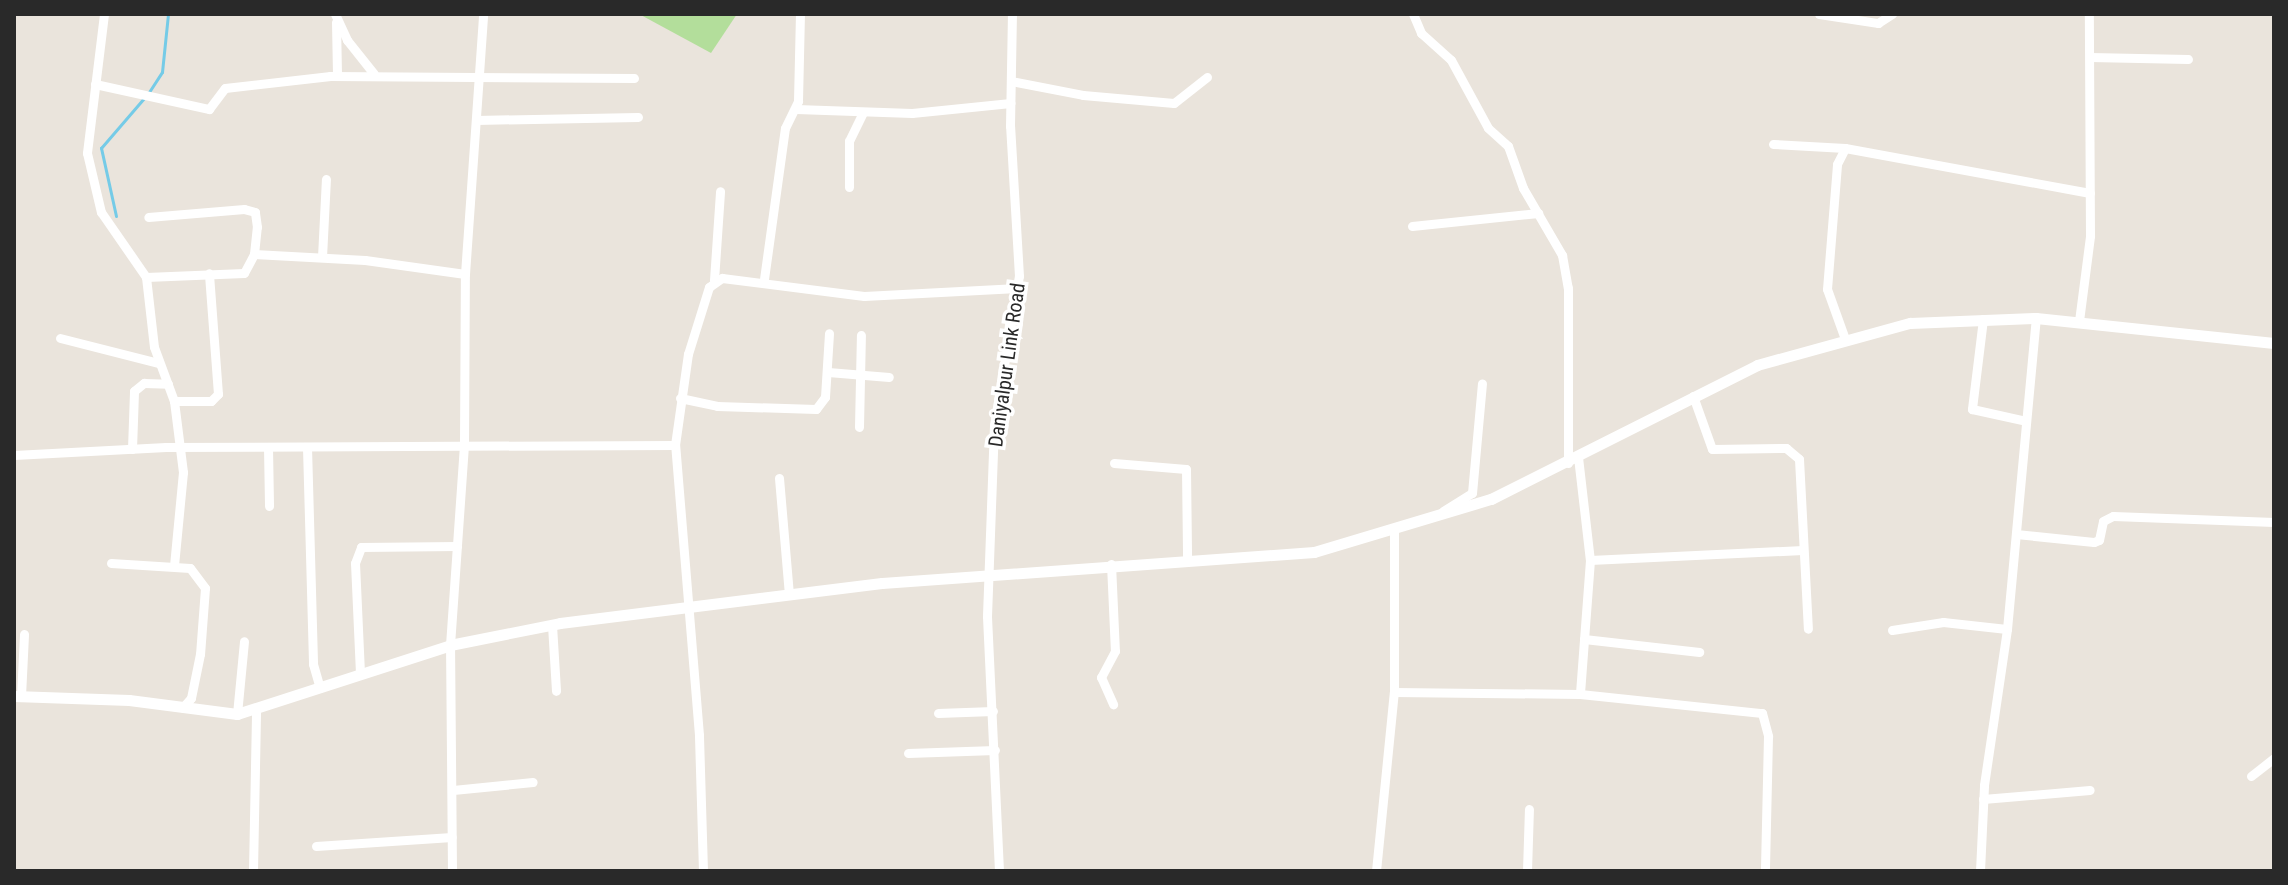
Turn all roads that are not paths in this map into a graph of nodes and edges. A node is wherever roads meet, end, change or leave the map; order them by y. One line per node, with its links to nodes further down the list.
1 (104, 14): 18 (street)
2 (336, 14): 12 (street); 13 (street)
3 (483, 14): 14 (street)
4 (800, 14): 20 (street)
5 (1012, 14): 17 (street, Daniyalpur Link Road)
6 (1413, 14): 30 (street)
7 (1819, 14): 8 (street)
8 (1892, 14)
9 (2089, 14): 10 (street)
10 (2090, 57): 11 (street); 29 (street)
11 (2188, 59)
12 (374, 74): 13 (street); 14 (street)
13 (337, 75): 18 (street)
14 (478, 77): 16 (street); 23 (street)
15 (1207, 77): 17 (street)
16 (634, 78)
17 (1011, 81): 19 (street, Daniyalpur Link Road)
18 (95, 84): 37 (street)
19 (1010, 103): 21 (street); 40 (street, Daniyalpur Link Road)
20 (796, 109): 21 (street); 38 (street)
21 (863, 112): 27 (street)
22 (638, 117): 23 (street)
23 (476, 120): 36 (street)
24 (1773, 144): 25 (street)
25 (1845, 148): 29 (street); 47 (street)
26 (326, 179): 34 (street)
27 (849, 187)
28 (720, 191): 39 (street)
29 (2090, 193): 43 (street)
30 (1538, 213): 32 (street); 67 (street)
31 (148, 217): 33 (street)
32 (1412, 226)
33 (254, 254): 34 (street); 35 (street)
34 (322, 257): 36 (street)
35 (209, 273): 37 (street); 57 (street)
36 (465, 274): 60 (street)
37 (146, 277): 49 (street)
38 (764, 279): 39 (street); 40 (street)
39 (714, 280): 56 (street)
40 (1019, 288): 82 (street, Daniyalpur Link Road)
41 (2036, 318): 42 (street); 43 (street); 58 (street)
42 (1983, 319): 47 (street); 58 (street)
43 (2079, 321): 48 (street)
44 (829, 333): 50 (street)
45 (861, 335): 51 (street)
46 (60, 338): 49 (street)
47 (1845, 339): 55 (street)
48 (2274, 343)
49 (159, 363): 54 (street)
50 (828, 372): 51 (street); 56 (street)
51 (861, 374): 52 (street); 59 (street)
52 (889, 377)
53 (1482, 383): 71 (street)
54 (168, 384): 57 (street); 65 (street)
55 (1693, 396): 67 (street); 76 (street)
56 (680, 398): 61 (street)
57 (174, 401): 62 (street)
58 (2026, 421): 74 (street)
59 (859, 427)
60 (464, 445): 61 (street); 64 (street); 75 (street)
61 (675, 445): 84 (street)
62 (182, 447): 63 (street); 65 (street); 81 (street)
63 (268, 447): 64 (street); 70 (street)
64 (307, 447): 95 (street)
65 (132, 449): 66 (street)
66 (14, 455)
67 (1573, 460): 71 (street); 78 (street)
68 (1114, 463): 77 (street)
69 (779, 478): 83 (street)
70 (269, 506)
71 (1433, 517): 73 (street)
72 (2274, 522): 74 (street)
73 (1394, 529): 77 (street); 97 (street)
74 (2016, 534): 87 (street)
75 (457, 546): 92 (street); 94 (street)
76 (1803, 550): 78 (street); 86 (street)
77 (1187, 557): 80 (street)
78 (1590, 560): 90 (street)
79 (111, 563): 81 (street)
80 (1111, 564): 82 (street); 100 (street)
81 (174, 565): 101 (street)
82 (990, 573): 83 (street); 103 (street, Daniyalpur Link Road)
83 (789, 594): 84 (street)
84 (690, 607): 85 (street); 119 (street)
85 (552, 625): 92 (street); 96 (street)
86 (1808, 629)
87 (2007, 629): 88 (street); 113 (street)
88 (1892, 630)
89 (24, 634): 99 (street)
90 (1584, 639): 93 (street); 98 (street)
91 (244, 641): 105 (street)
92 (450, 645): 94 (street); 111 (street)
93 (1699, 652)
94 (360, 673): 95 (street)
95 (320, 688): 102 (street)
96 (556, 691)
97 (1394, 692): 98 (street); 121 (street)
98 (1580, 694): 123 (street)
99 (18, 696): 101 (street)
100 (1113, 704)
101 (182, 708): 105 (street)
102 (256, 711): 105 (street); 117 (street)
103 (993, 711): 104 (street); 106 (street, Daniyalpur Link Road)
104 (938, 713)
105 (237, 714)
106 (995, 750): 107 (street); 120 (street, Daniyalpur Link Road)
107 (908, 753)
108 (2274, 758): 109 (street)
109 (2251, 776)
110 (533, 782): 111 (street)
111 (453, 790): 115 (street)
112 (2090, 790): 113 (street)
113 (1983, 799): 124 (street)
114 (1529, 809): 122 (street)
115 (452, 837): 116 (street); 118 (street)
116 (316, 846)
117 (252, 871)
118 (452, 871)
119 (703, 871)
120 (999, 871)
121 (1376, 871)
122 (1527, 871)
123 (1765, 871)
124 (1980, 871)

